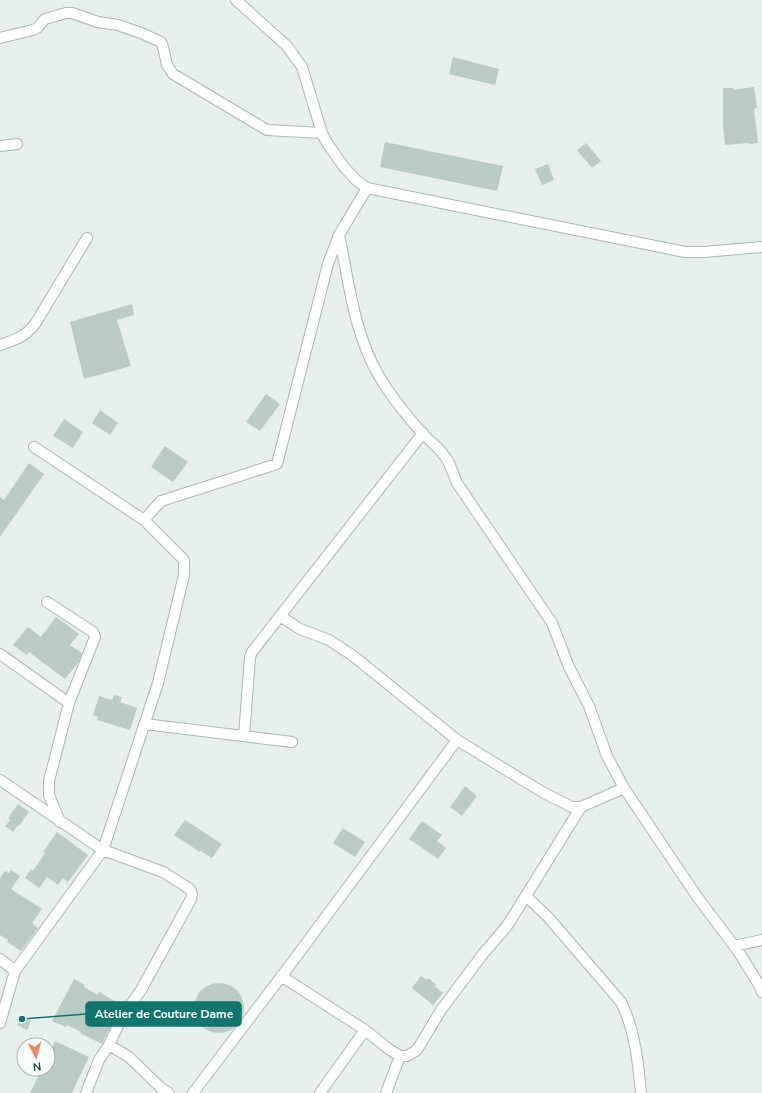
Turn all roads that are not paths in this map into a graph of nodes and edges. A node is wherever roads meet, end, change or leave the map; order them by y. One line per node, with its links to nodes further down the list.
1 (236, 0): 3 (street)
2 (0, 38): 3 (street)
3 (322, 133): 6 (street)
4 (17, 144): 5 (street)
5 (0, 146)
6 (367, 188): 7 (street); 9 (street)
7 (339, 235): 11 (street); 13 (street)
8 (87, 238): 10 (street)
9 (762, 247)
10 (0, 345)
11 (423, 433): 15 (street); 23 (street)
12 (34, 447): 13 (street)
13 (144, 520): 18 (street)
14 (47, 602): 17 (street)
15 (280, 616): 19 (street); 20 (street)
16 (0, 654): 17 (street)
17 (69, 703): 25 (street)
18 (145, 724): 19 (street); 26 (street)
19 (244, 736): 21 (street)
20 (457, 740): 24 (street); 32 (street)
21 (292, 742)
22 (0, 780): 25 (street)
23 (624, 788): 24 (street); 29 (street)
24 (581, 808): 27 (street)
25 (60, 822): 26 (street)
26 (103, 850): 31 (street); 36 (street)
27 (526, 896): 37 (street); 43 (street)
28 (762, 940): 29 (street)
29 (734, 946): 33 (street)
30 (0, 959): 31 (street)
31 (15, 972): 34 (street)
32 (281, 976): 35 (street); 40 (street)
33 (762, 992)
34 (0, 1023)
35 (365, 1030): 37 (street); 41 (street)
36 (109, 1045): 38 (street); 39 (street)
37 (400, 1056): 42 (street)
38 (86, 1093)
39 (169, 1093)
40 (193, 1093)
41 (320, 1093)
42 (386, 1093)
43 (641, 1093)

